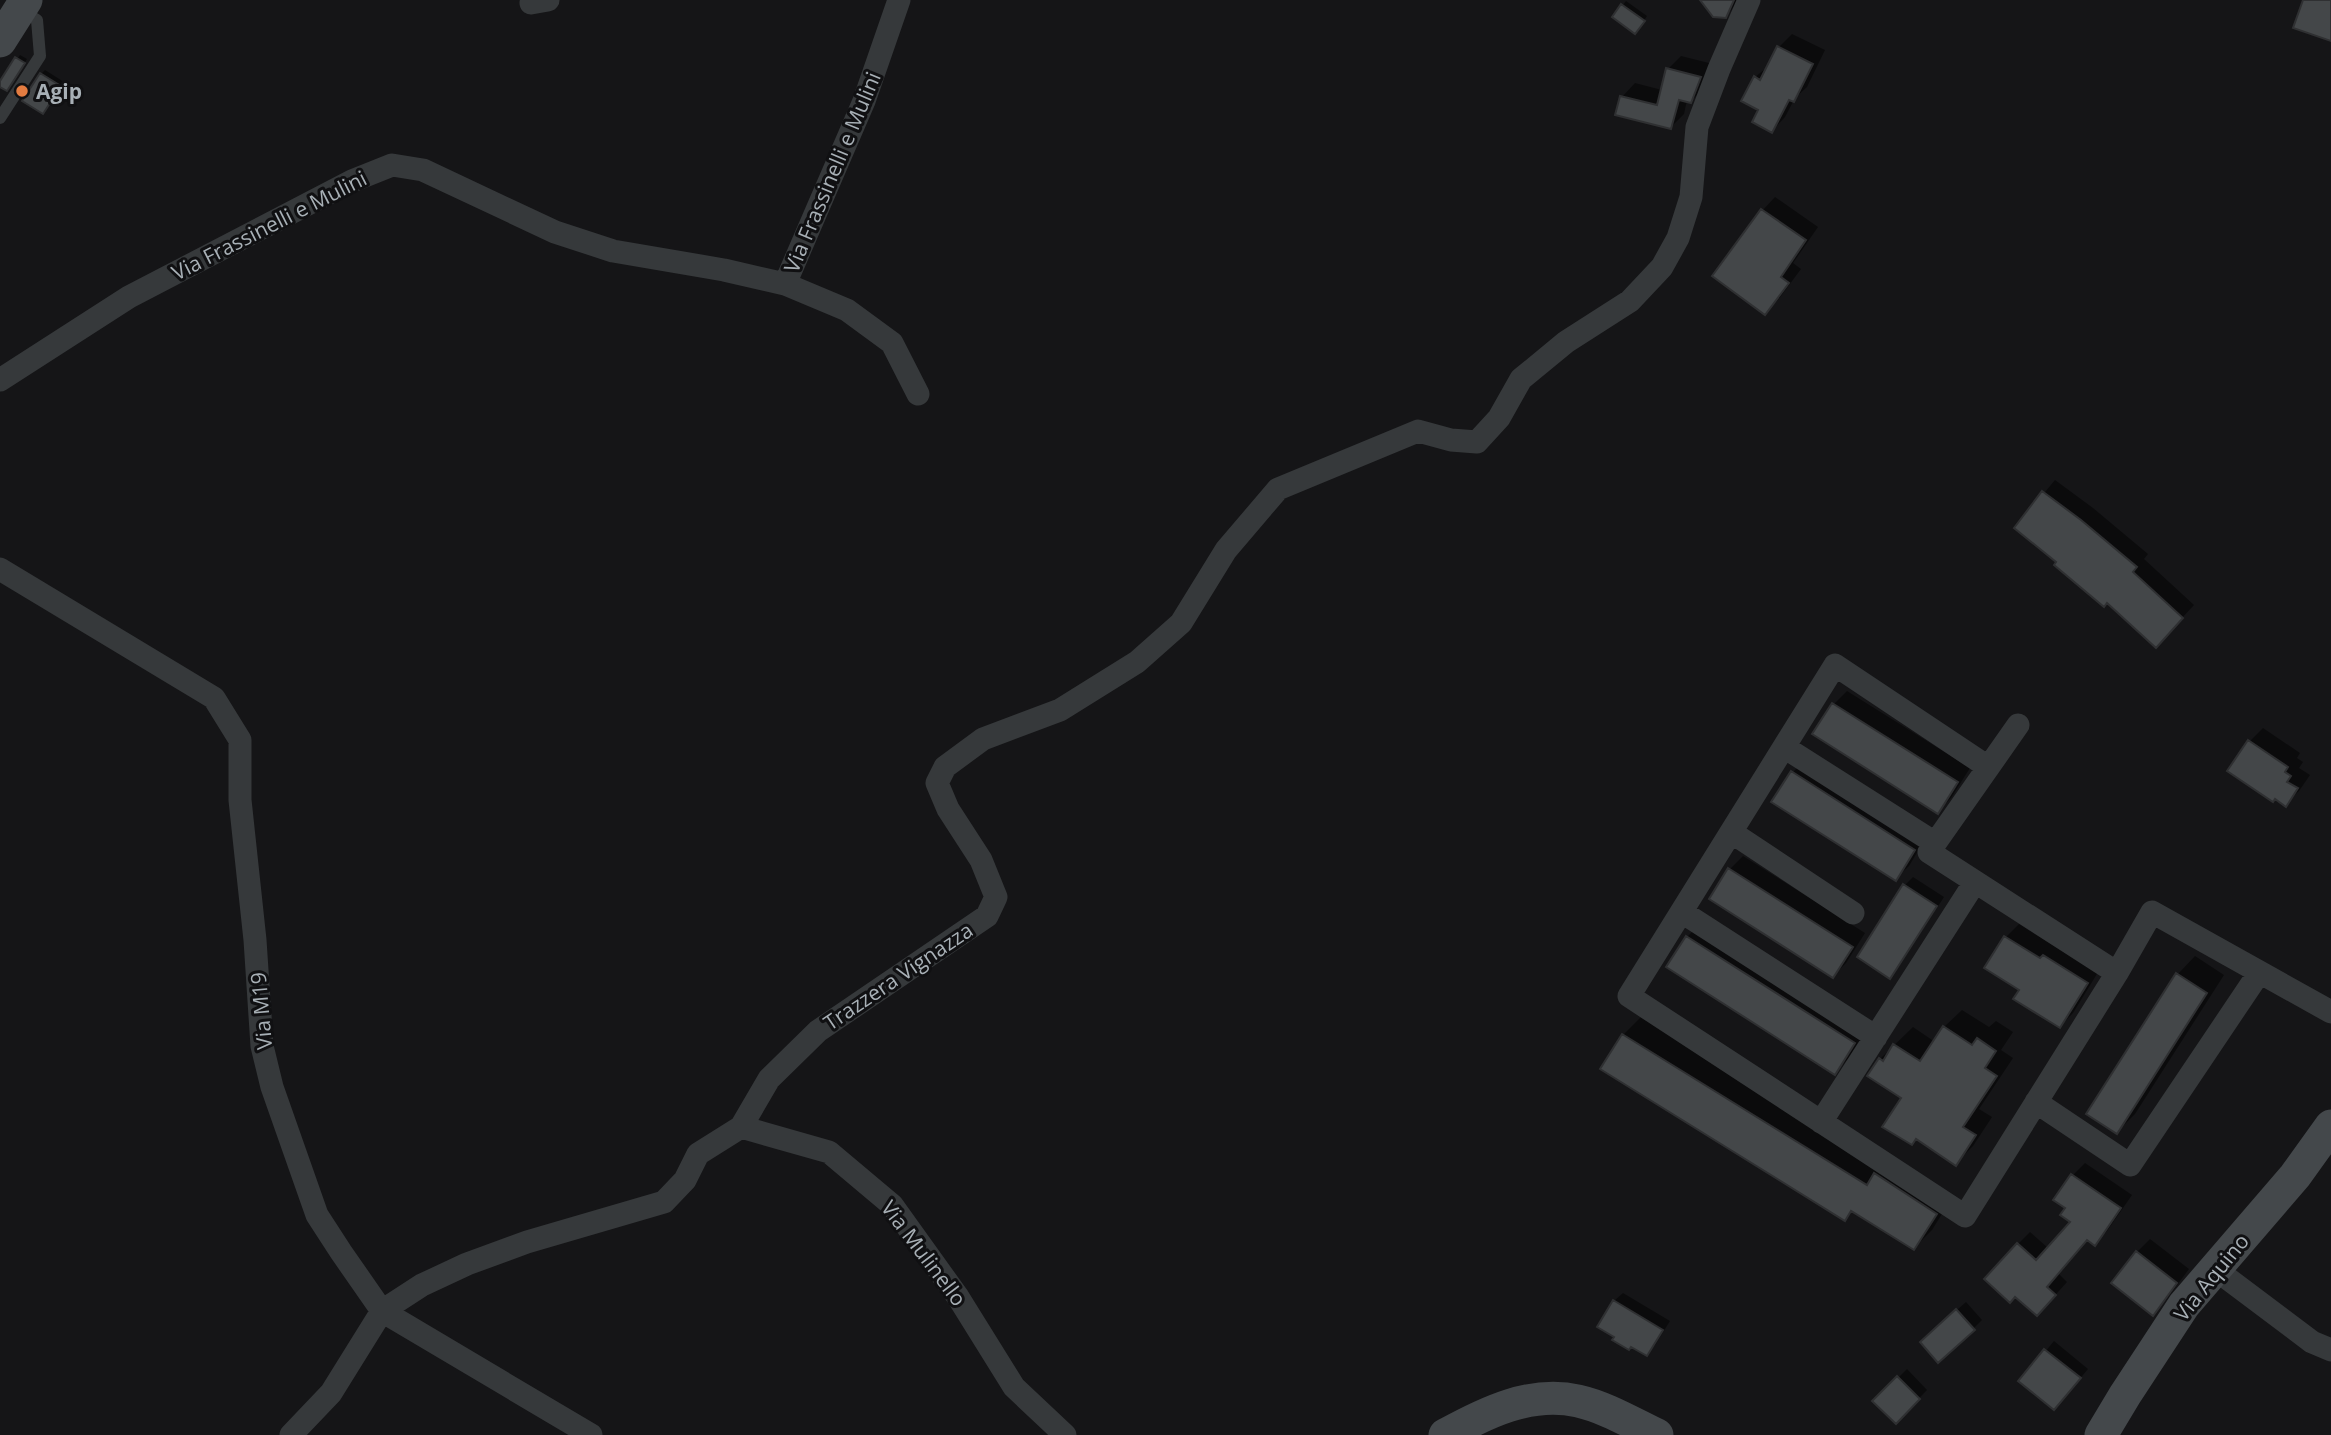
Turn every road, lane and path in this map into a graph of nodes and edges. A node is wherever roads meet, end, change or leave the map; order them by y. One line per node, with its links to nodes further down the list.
1 (899, 0): 6 (street, Via Frassinelli e Mulini)
2 (1749, 0): 25 (street, Trazzera Vignazza)
3 (23, 5): 4 (street); 5 (lane)
4 (0, 41)
5 (0, 118)
6 (785, 284): 7 (street, Via Frassinelli e Mulini); 8 (street)
7 (0, 380)
8 (918, 394)
9 (0, 569): 27 (street, Via M19)
10 (2018, 725): 12 (street)
11 (1784, 747): 12 (street); 13 (street); 14 (street)
12 (1988, 767): 14 (street)
13 (1731, 832): 16 (street); 17 (street)
14 (1934, 843): 15 (street)
15 (1975, 882): 18 (street); 21 (street)
16 (1682, 912): 21 (street); 23 (street)
17 (1853, 913)
18 (2117, 973): 19 (street); 22 (street)
19 (2259, 973): 20 (street); 22 (street)
20 (2331, 1012)
21 (1876, 1037): 23 (street)
22 (2036, 1102): 23 (street)
23 (1821, 1122)
24 (2331, 1126): 26 (street, Via Aquino)
25 (741, 1127): 27 (street, Trazzera Vignazza); 31 (street, Via Mulinello)
26 (2216, 1269): 28 (street); 34 (street, Via Aquino)
27 (382, 1311): 29 (street); 30 (street, Via M19)
28 (2331, 1350)
29 (291, 1435)
30 (591, 1435)
31 (1065, 1435)
32 (1445, 1435): 33 (street)
33 (1657, 1435)
34 (2101, 1435)

